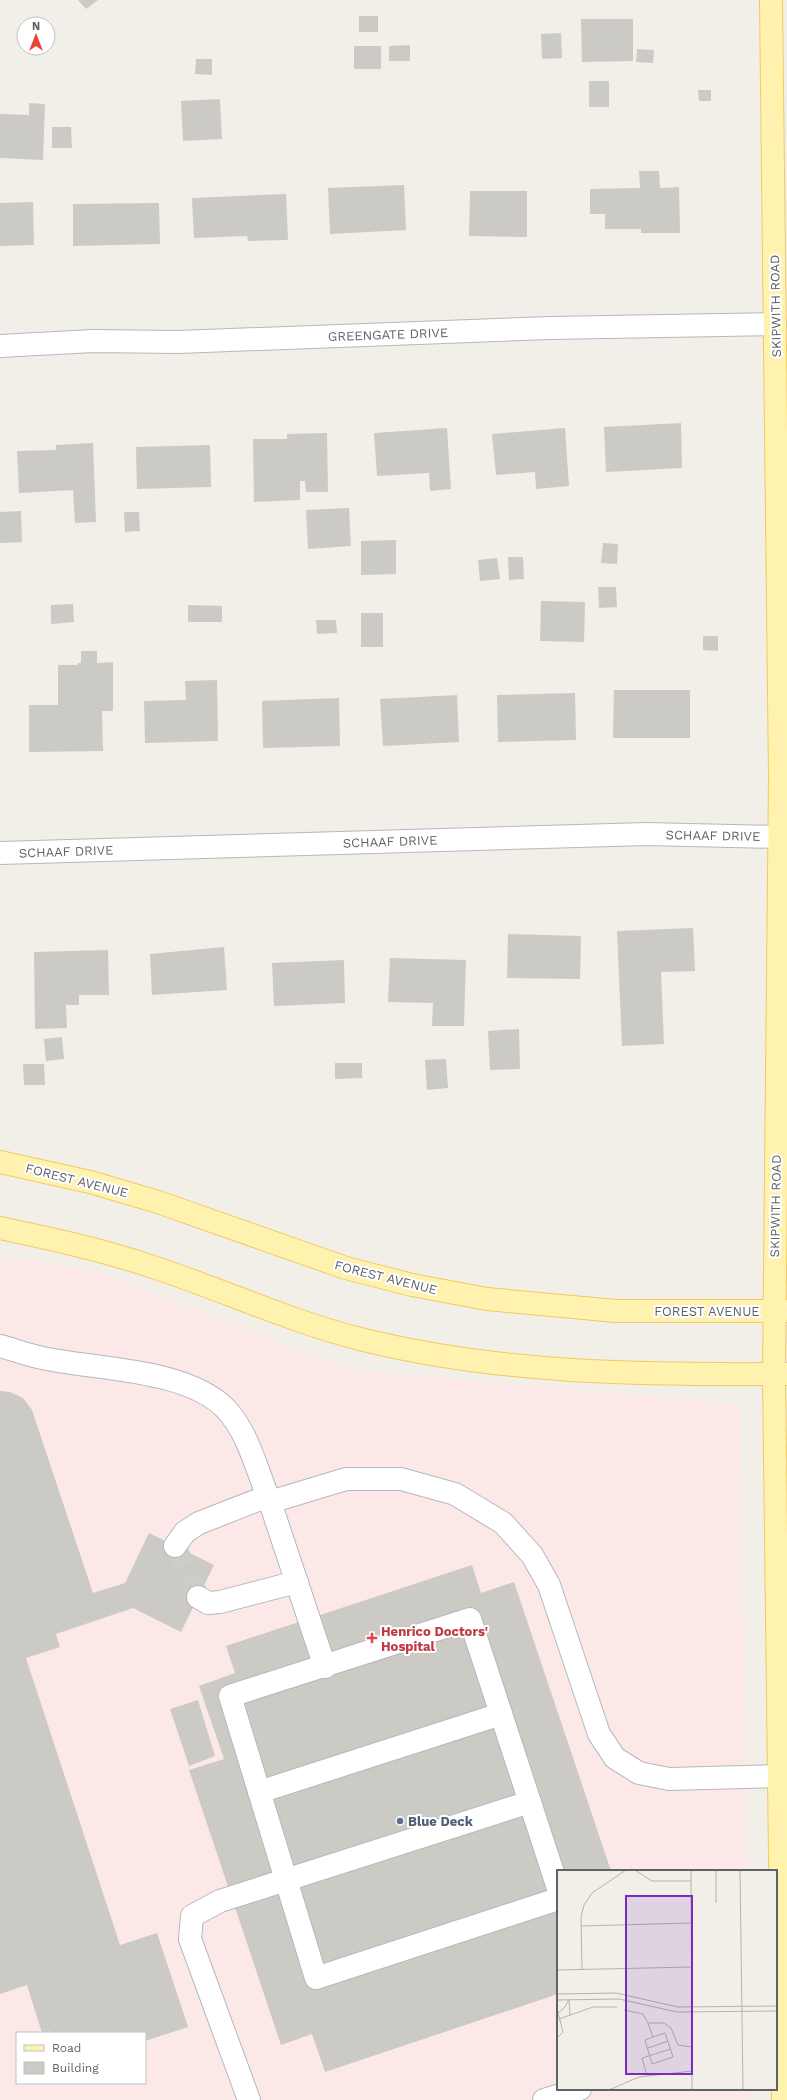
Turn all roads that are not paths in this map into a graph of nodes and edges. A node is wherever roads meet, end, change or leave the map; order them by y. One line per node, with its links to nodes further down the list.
1 (771, 0): 2 (main road, SKIPWITH ROAD)
2 (775, 324): 3 (street, GREENGATE DRIVE); 4 (main road, SKIPWITH ROAD)
3 (0, 346)
4 (779, 836): 5 (street, SCHAAF DRIVE); 8 (main road, SKIPWITH ROAD)
5 (0, 853)
6 (0, 1162): 8 (main road, FOREST AVENUE)
7 (0, 1228): 10 (main road)
8 (781, 1311): 10 (main road, SKIPWITH ROAD)
9 (0, 1346): 11 (street)
10 (780, 1374): 17 (main road, SKIPWITH ROAD)
11 (269, 1499): 12 (street); 13 (street); 17 (street)
12 (175, 1546)
13 (297, 1582): 14 (street); 15 (street)
14 (198, 1598)
15 (325, 1667): 16 (street); 18 (street)
16 (501, 1714): 18 (street); 19 (street)
17 (778, 1776): 23 (main road, SKIPWITH ROAD)
18 (259, 1792): 20 (street)
19 (530, 1802): 20 (street); 21 (street)
20 (286, 1881): 22 (street); 25 (street)
21 (557, 1885)
22 (557, 1899)
23 (779, 2063): 27 (main road, SKIPWITH ROAD)
24 (577, 2090): 26 (street)
25 (249, 2100)
26 (544, 2100)
27 (782, 2100)

